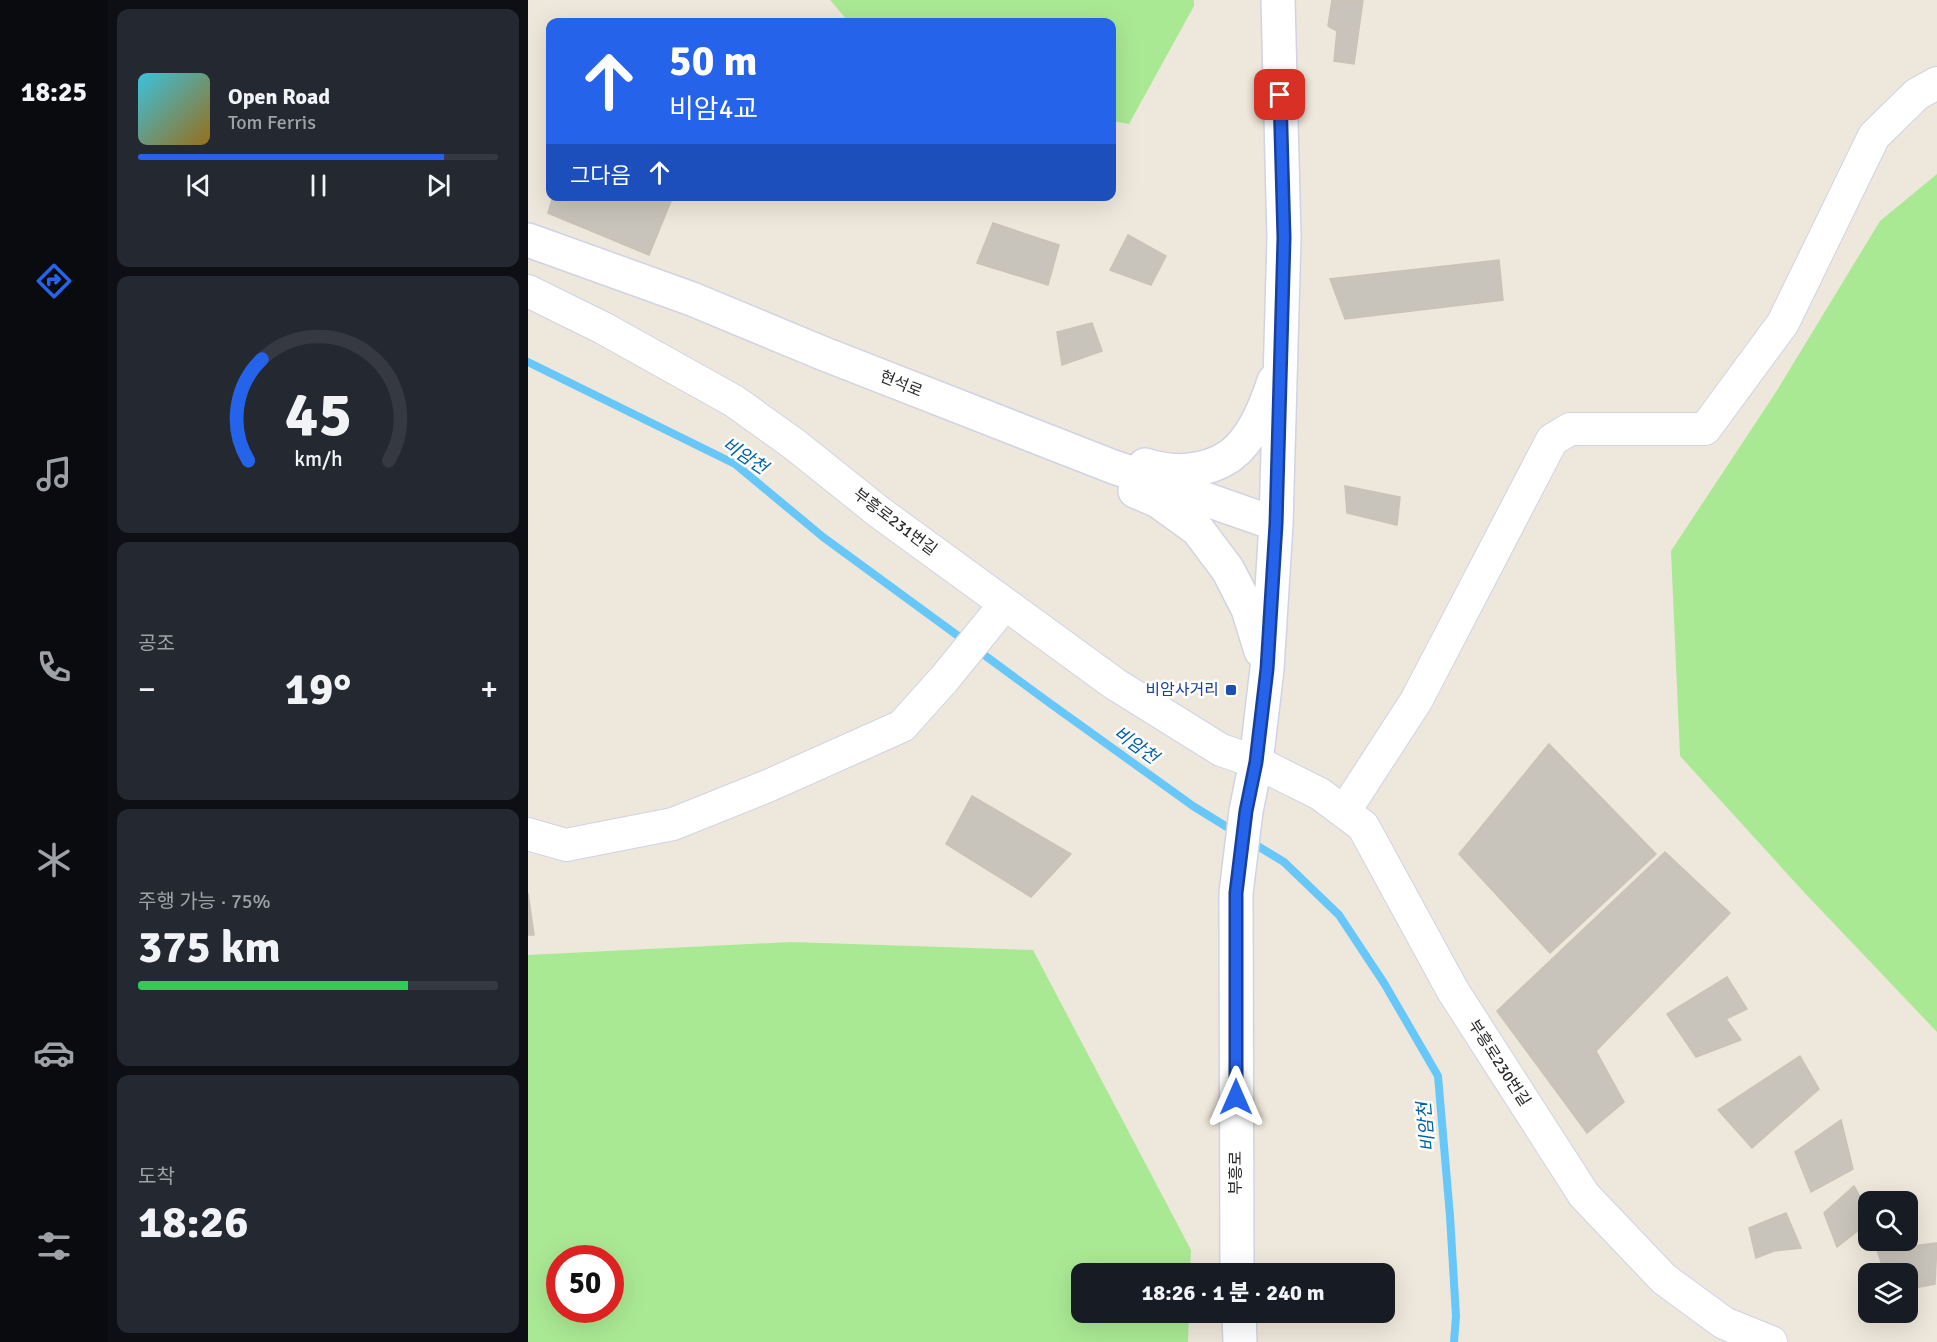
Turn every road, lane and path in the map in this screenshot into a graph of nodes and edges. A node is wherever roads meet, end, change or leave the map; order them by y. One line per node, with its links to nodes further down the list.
1 (1278, 0): 5 (main road)
2 (1937, 83): 12 (street)
3 (528, 240): 6 (main road, 현석로)
4 (528, 291): 9 (street, 부흥로231번길)
5 (1281, 363): 6 (main road); 8 (main road)
6 (913, 389): 7 (main road, 현석로)
7 (946, 402): 8 (main road, 현석로); 10 (main road)
8 (1276, 524): 10 (main road)
9 (1005, 604): 11 (street, 부흥로231번길); 13 (street)
10 (1267, 669): 11 (main road)
11 (1256, 762): 12 (street, 부흥로230번길); 14 (main road, 부흥로)
12 (1344, 812): 17 (street, 부흥로230번길)
13 (528, 834)
14 (1237, 1263)
15 (1239, 1323): 16 (main road)
16 (1240, 1342)
17 (1771, 1342)

